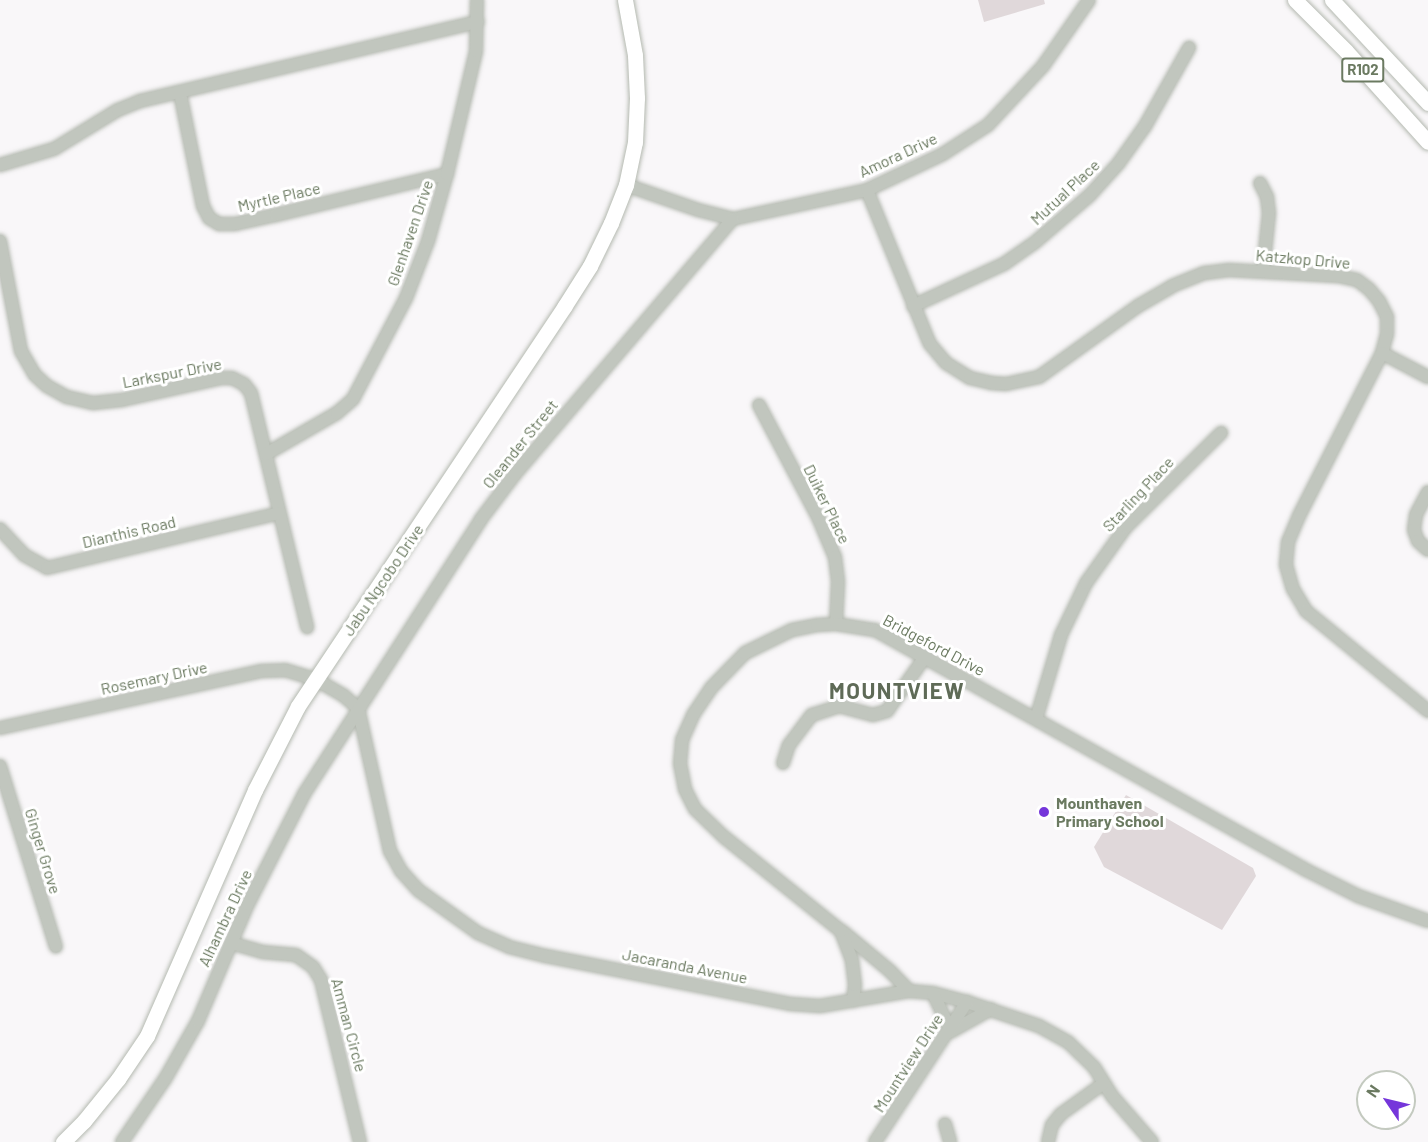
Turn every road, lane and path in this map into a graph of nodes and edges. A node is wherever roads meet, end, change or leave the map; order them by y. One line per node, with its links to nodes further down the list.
1 (477, 0): 6 (street, Glenhaven Drive)
2 (625, 0): 14 (main road, Jabu Ngcobo Drive)
3 (1089, 0): 15 (street, Amora Drive)
4 (1295, 0): 10 (main road, R102)
5 (1332, 0): 9 (main road, R102)
6 (478, 21): 8 (street); 12 (street, Glenhaven Drive)
7 (1189, 48): 19 (street, Mutual Place)
8 (180, 93): 11 (street); 12 (street, Myrtle Place)
9 (1428, 103)
10 (1428, 142)
11 (0, 165)
12 (447, 174): 24 (street, Glenhaven Drive)
13 (1260, 183): 18 (street)
14 (626, 185): 16 (street, Amora Drive); 32 (main road, Jabu Ngcobo Drive)
15 (867, 190): 16 (street, Amora Drive); 19 (street, Katzkop Drive)
16 (732, 219): 33 (street, Oleander Street)
17 (0, 241): 24 (street, Larkspur Drive)
18 (1263, 271): 19 (street, Katzkop Drive); 20 (street, Katzkop Drive)
19 (913, 306)
20 (1382, 353): 21 (street); 34 (street, Katzkop Drive)
21 (1428, 377)
22 (759, 405): 29 (street, Duiker Place)
23 (1221, 433): 35 (street, Starling Place)
24 (266, 454): 26 (street, Larkspur Drive)
25 (1428, 492): 28 (street)
26 (279, 513): 27 (street, Dianthis Road); 30 (street, Larkspur Drive)
27 (0, 529)
28 (1428, 550)
29 (836, 624): 31 (street, Bridgeford Drive); 40 (street, Bridgeford Drive)
30 (307, 627)
31 (925, 657): 35 (street, Bridgeford Drive); 37 (street)
32 (315, 680): 33 (street); 36 (street, Rosemary Drive); 51 (main road, Jabu Ngcobo Drive)
33 (358, 708): 41 (street, Alhambra Drive); 45 (street, Jacaranda Avenue)
34 (1428, 711)
35 (1036, 718): 39 (street, Bridgeford Drive)
36 (0, 728)
37 (783, 763)
38 (0, 766): 42 (street, Ginger Grove)
39 (1428, 921)
40 (842, 931): 43 (street, Bridgeford Drive); 45 (street)
41 (231, 943): 52 (street, Alhambra Drive); 53 (street, Amman Circle)
42 (56, 946)
43 (909, 991): 44 (street, Jacaranda Avenue); 45 (street, Jacaranda Avenue)
44 (933, 993): 46 (street, Jacaranda Avenue); 48 (street)
45 (853, 1001)
46 (967, 1002): 47 (street, Jacaranda Avenue); 48 (street, Mountview Drive)
47 (991, 1009): 48 (street); 49 (street, Jacaranda Avenue)
48 (947, 1032): 54 (street, Mountview Drive)
49 (1104, 1083): 56 (street); 57 (street, Jacaranda Avenue)
50 (945, 1124): 55 (street)
51 (63, 1142)
52 (122, 1142)
53 (360, 1142)
54 (875, 1142)
55 (950, 1142)
56 (1048, 1142)
57 (1152, 1142)

